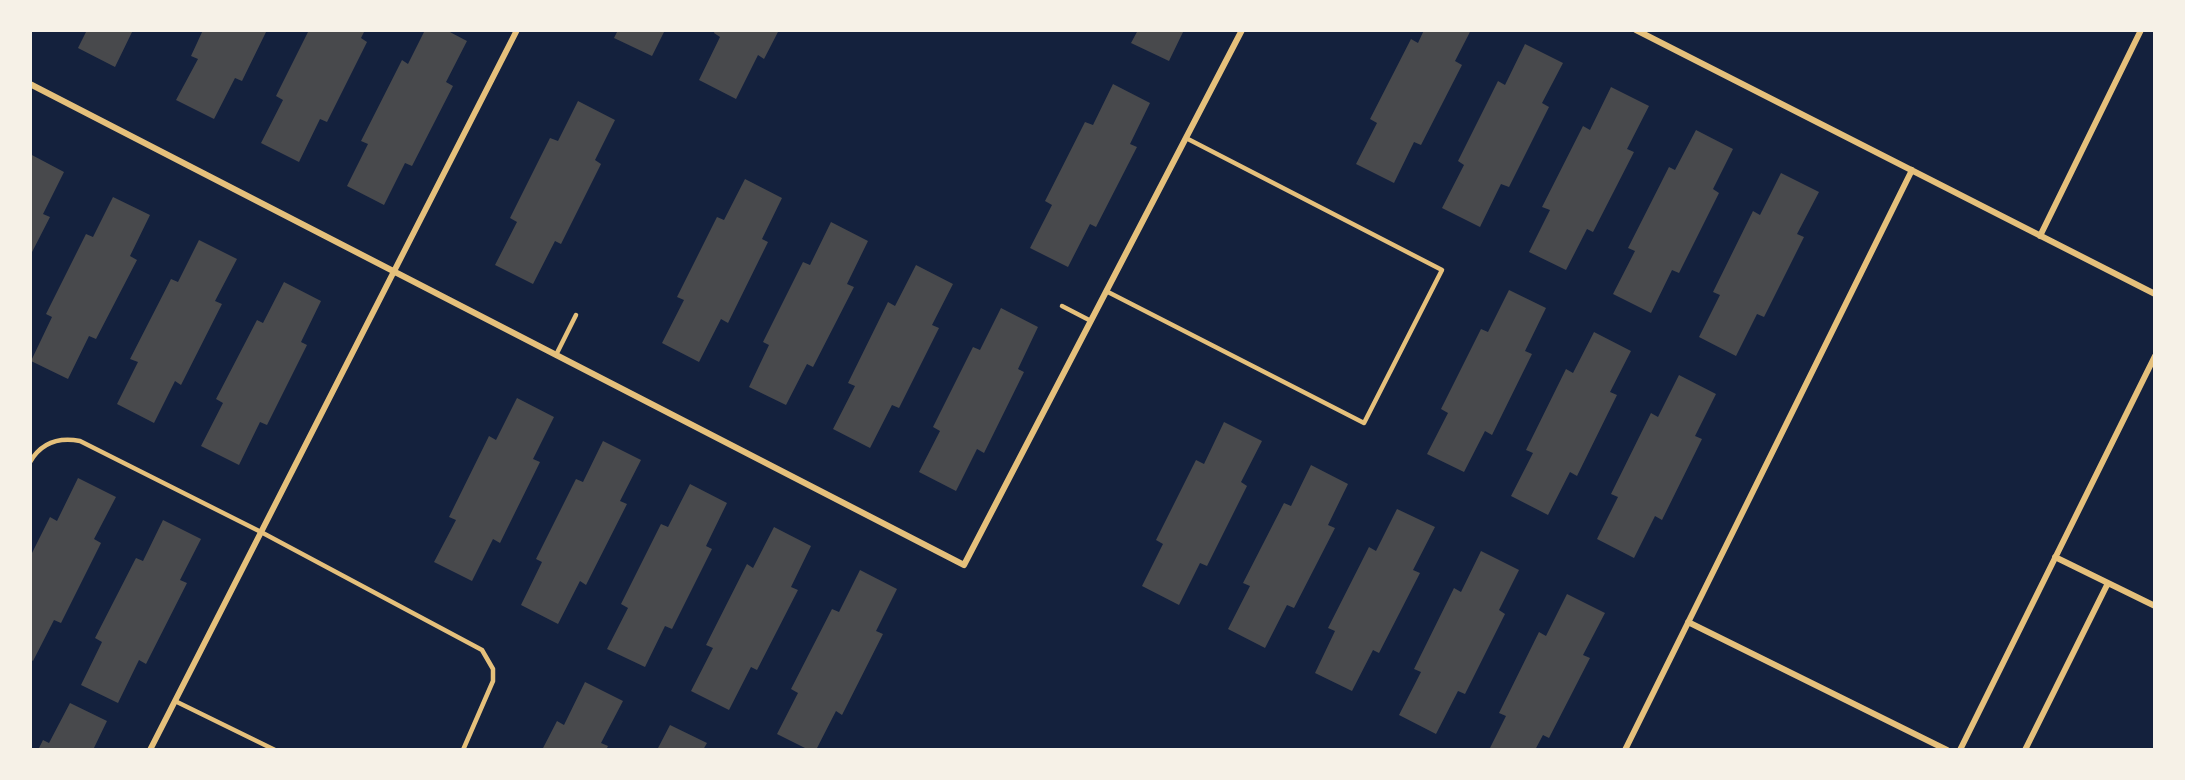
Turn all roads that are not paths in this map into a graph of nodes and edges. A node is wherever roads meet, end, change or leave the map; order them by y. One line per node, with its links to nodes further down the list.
1 (517, 30): 9 (street)
2 (1242, 30): 6 (street)
3 (1636, 30): 7 (street)
4 (2141, 30): 8 (street)
5 (30, 84): 9 (street)
6 (1186, 138): 10 (street); 10 (lane)
7 (1912, 170): 8 (street); 22 (street)
8 (2040, 236): 11 (street)
9 (394, 272): 15 (street); 18 (street)
10 (1106, 291): 14 (street)
11 (2155, 294)
12 (1062, 306): 14 (lane)
13 (576, 315): 15 (lane)
14 (1091, 321): 15 (street)
15 (556, 355)
16 (2155, 356): 19 (street)
17 (30, 462): 18 (lane)
18 (261, 532): 23 (street); 26 (lane)
19 (2055, 557): 20 (street); 29 (street)
20 (2108, 583): 21 (street); 30 (street)
21 (2155, 606)
22 (1688, 622): 27 (street); 28 (street)
23 (175, 700): 24 (street); 25 (lane)
24 (150, 750)
25 (275, 750)
26 (463, 750)
27 (1625, 750)
28 (1947, 750)
29 (1960, 750)
30 (2025, 750)

